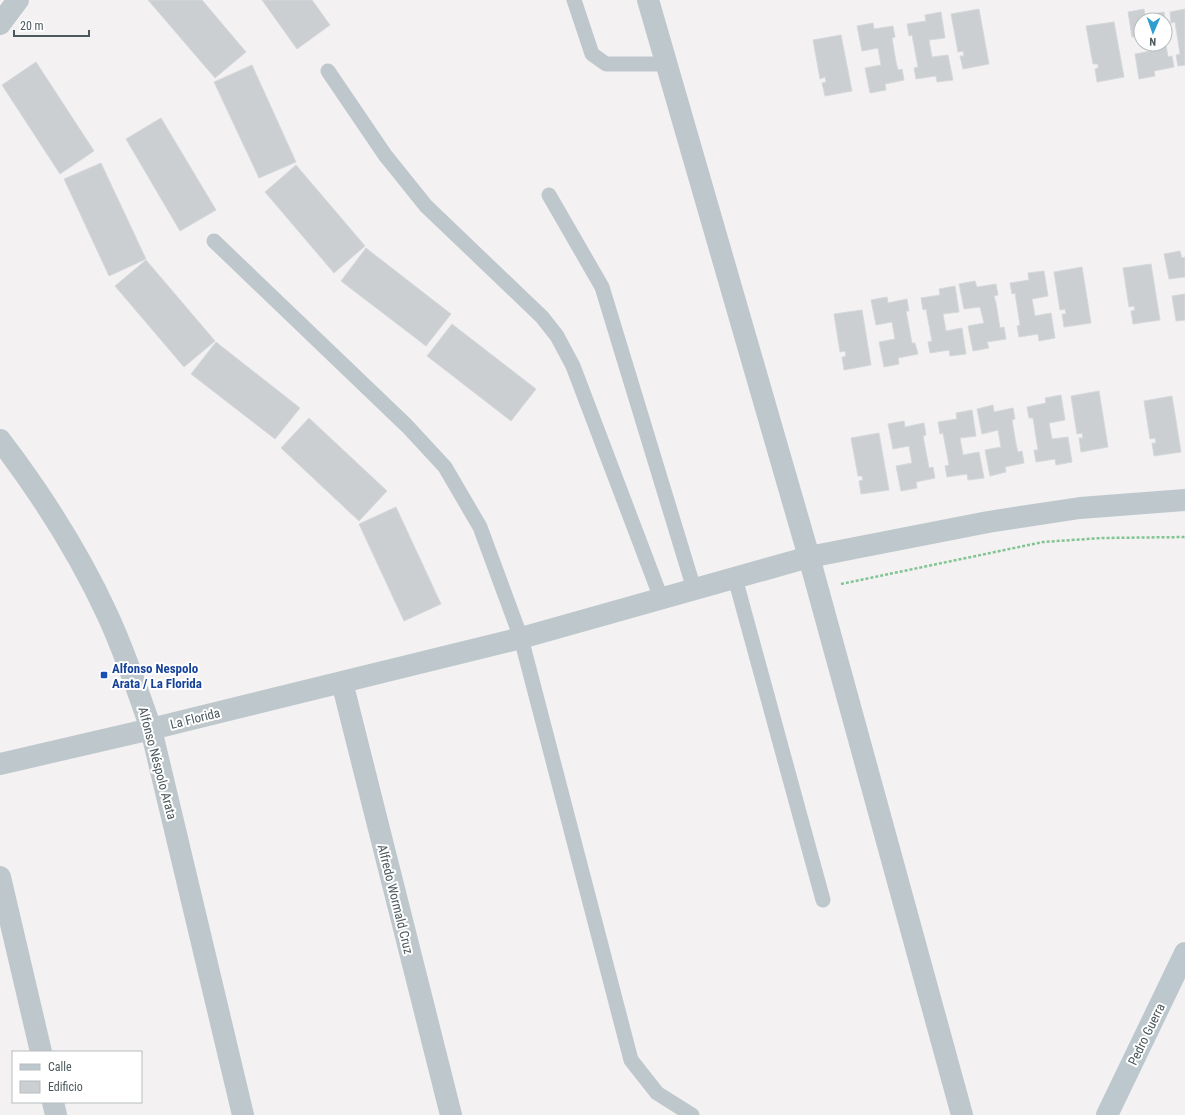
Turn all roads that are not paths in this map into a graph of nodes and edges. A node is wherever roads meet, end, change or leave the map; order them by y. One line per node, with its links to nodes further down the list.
1 (18, 0): 4 (street)
2 (574, 0): 5 (lane)
3 (648, 0): 5 (street)
4 (0, 24)
5 (666, 64): 11 (street)
6 (328, 71): 14 (lane)
7 (549, 195): 13 (lane)
8 (214, 242): 15 (lane)
9 (0, 440): 17 (street, Alfonso Néspolo Arata)
10 (1185, 500): 11 (street, La Florida)
11 (809, 557): 12 (street, La Florida); 28 (street)
12 (735, 578): 13 (street, La Florida); 20 (lane)
13 (694, 589): 14 (street, La Florida)
14 (662, 598): 15 (street, La Florida)
15 (521, 638): 16 (street, La Florida); 27 (lane)
16 (342, 682): 17 (street, La Florida); 26 (street, Alfredo Wormald Cruz)
17 (151, 729): 18 (street, La Florida); 25 (street, Alfonso Néspolo Arata)
18 (0, 764)
19 (0, 877): 22 (street)
20 (823, 900)
21 (1185, 953): 29 (street, Pedro Guerra)
22 (41, 1051)
23 (53, 1103): 24 (street)
24 (56, 1115)
25 (243, 1115)
26 (451, 1115)
27 (692, 1115)
28 (962, 1115)
29 (1108, 1115)

